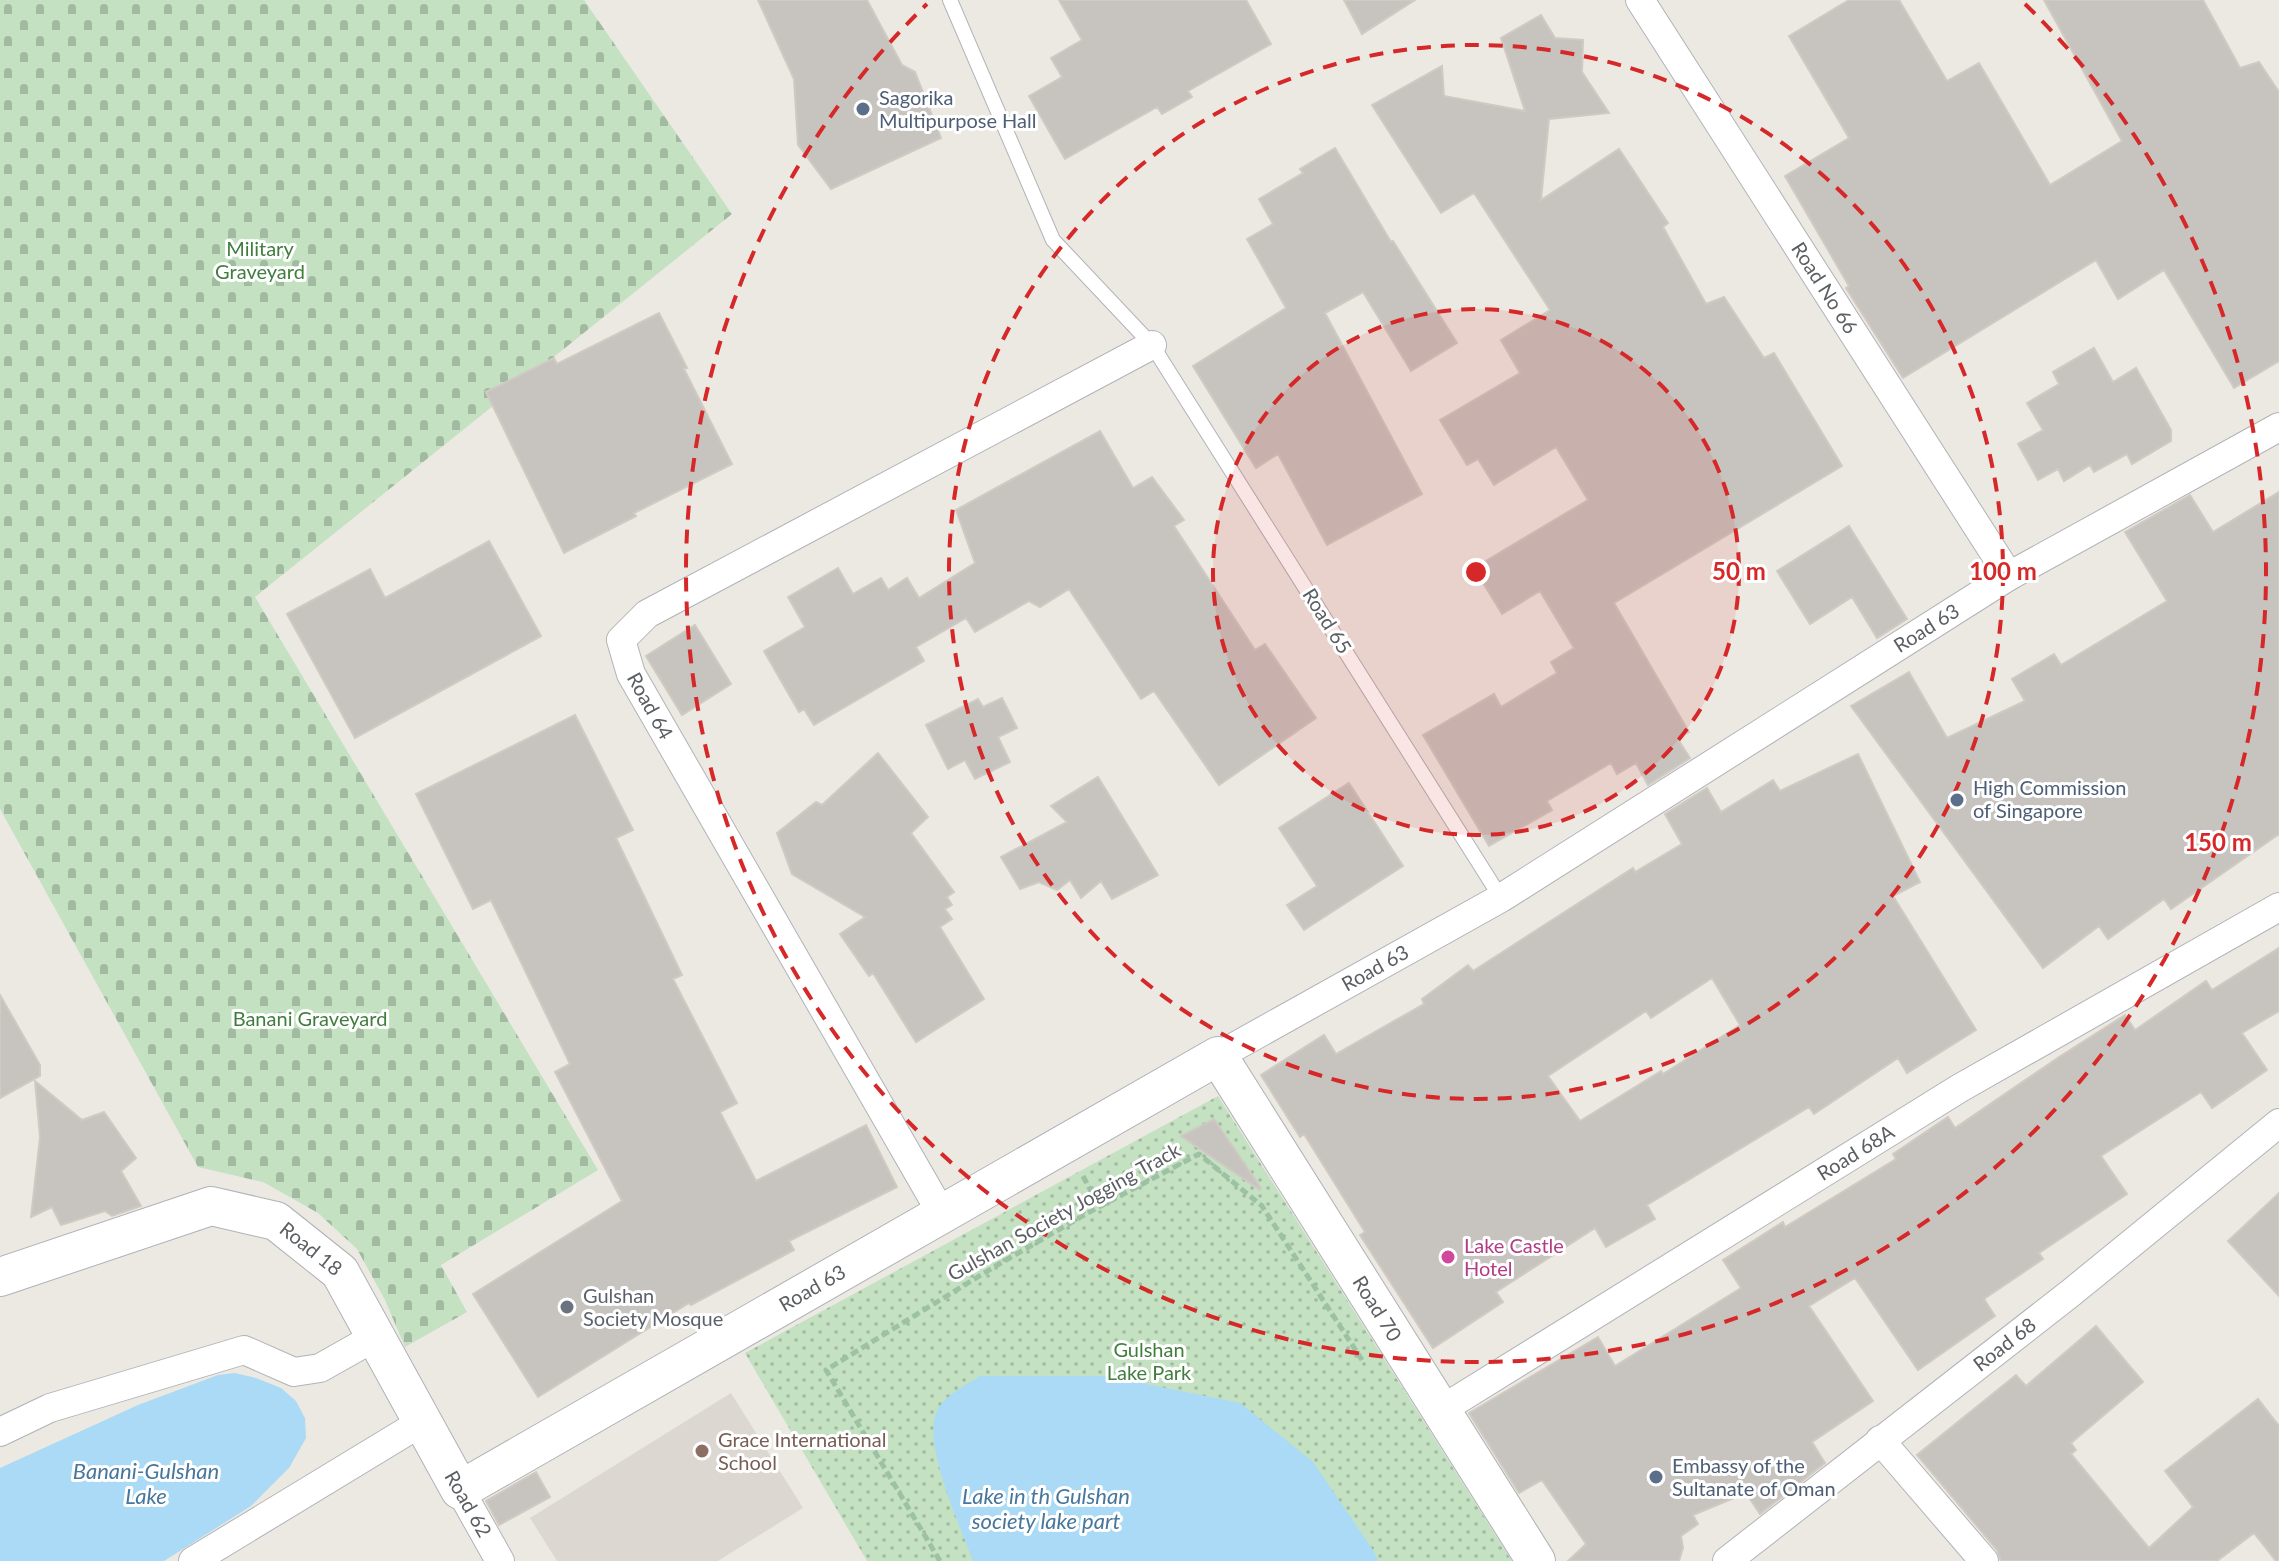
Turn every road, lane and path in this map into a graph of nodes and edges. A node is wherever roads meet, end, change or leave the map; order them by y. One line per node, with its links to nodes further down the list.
1 (950, 0): 3 (lane, Road 65)
2 (1640, 0): 5 (street, Road No 66)
3 (1152, 345): 6 (lane, Road 65); 10 (street, Road 64)
4 (2279, 427): 5 (street, Road 63)
5 (2009, 576): 6 (street, Road 63)
6 (1501, 898): 8 (street, Road 63)
7 (2279, 907): 14 (street, Road 68A)
8 (1218, 1056): 10 (street, Road 63); 14 (street, Road 70)
9 (2279, 1123): 17 (street, Road 68)
10 (942, 1214): 18 (street, Road 63)
11 (0, 1277): 12 (street, Road 18)
12 (375, 1337): 15 (street); 16 (street, Road 18)
13 (1363, 1361): 21 (path, Gulshan Society Jogging Track)
14 (1441, 1410): 22 (street, Road 70)
15 (0, 1432)
16 (429, 1435): 18 (street, Road 62); 19 (street)
17 (1880, 1440): 23 (street, Road 68); 24 (street)
18 (460, 1490): 20 (street, Road 62)
19 (193, 1561)
20 (500, 1561)
21 (940, 1561)
22 (1536, 1561)
23 (1727, 1561)
24 (1984, 1561)

